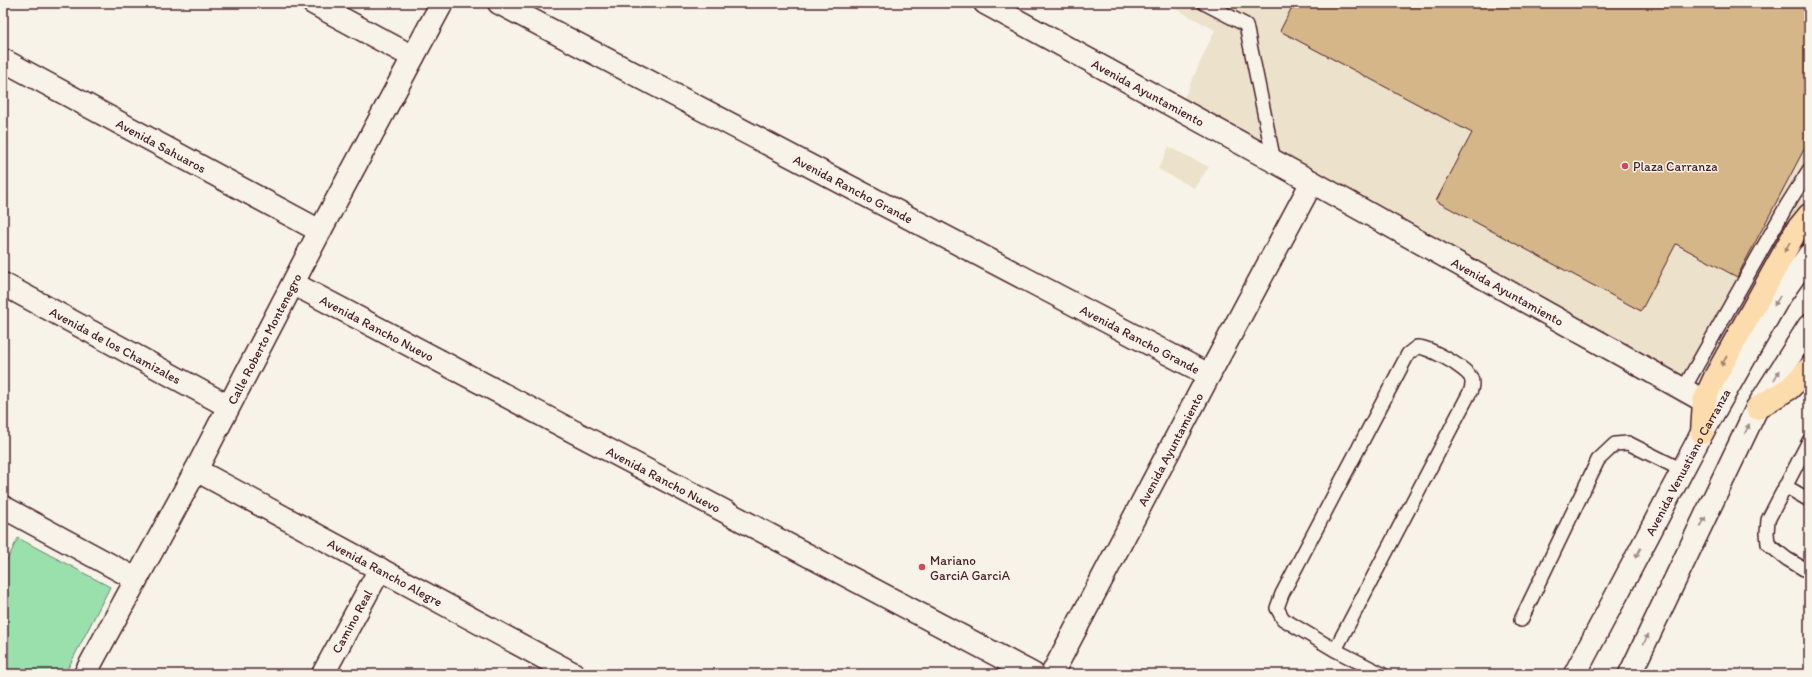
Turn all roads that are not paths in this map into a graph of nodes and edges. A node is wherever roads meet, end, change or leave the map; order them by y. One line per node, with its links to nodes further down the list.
1 (313, 3): 6 (street)
2 (442, 3): 6 (street, Calle Roberto Montenegro)
3 (499, 3): 18 (street, Avenida Rancho Grande)
4 (985, 3): 8 (street, Avenida Ayuntamiento)
5 (1204, 3): 8 (lane)
6 (413, 57): 12 (street, Calle Roberto Montenegro)
7 (3, 60): 12 (street, Avenida Sahuaros)
8 (1274, 161): 10 (street, Avenida Ayuntamiento)
9 (1809, 170): 19 (lane)
10 (1312, 182): 18 (street, Avenida Ayuntamiento); 19 (street, Avenida Ayuntamiento)
11 (1809, 216): 20 (main road, one-way to 20)
12 (320, 231): 15 (street, Calle Roberto Montenegro)
13 (1809, 255): 23 (street, Avenida Venustiano Carranza, one-way to 23)
14 (3, 284): 21 (street, Avenida de los Chamizales)
15 (294, 284): 21 (street, Calle Roberto Montenegro); 38 (street, Avenida Rancho Nuevo)
16 (1809, 326): 22 (street, one-way to 16)
17 (1809, 368): 22 (main road)
18 (1208, 375): 39 (street, Avenida Ayuntamiento)
19 (1683, 390): 20 (street, Avenida Ayuntamiento)
20 (1704, 401): 23 (main road)
21 (228, 406): 25 (street, Calle Roberto Montenegro)
22 (1757, 408): 42 (street, one-way to 22)
23 (1702, 433): 26 (street, Avenida Venustiano Carranza)
24 (1809, 441): 27 (lane)
25 (196, 470): 30 (street, Avenida Rancho Alegre); 32 (street, Calle Roberto Montenegro)
26 (1682, 470): 33 (lane); 41 (street, Avenida Venustiano Carranza, one-way to 41)
27 (1785, 486): 28 (lane); 31 (lane)
28 (1809, 500)
29 (3, 507): 32 (street)
30 (380, 570): 35 (street, Avenida Rancho Alegre); 37 (street, Camino Real)
31 (1809, 572)
32 (136, 579): 36 (street, Calle Roberto Montenegro)
33 (1521, 620)
34 (1335, 650): 34 (lane); 40 (lane)
35 (565, 672)
36 (85, 674)
37 (323, 674)
38 (1033, 674)
39 (1052, 674)
40 (1382, 674)
41 (1575, 674)
42 (1630, 674)

